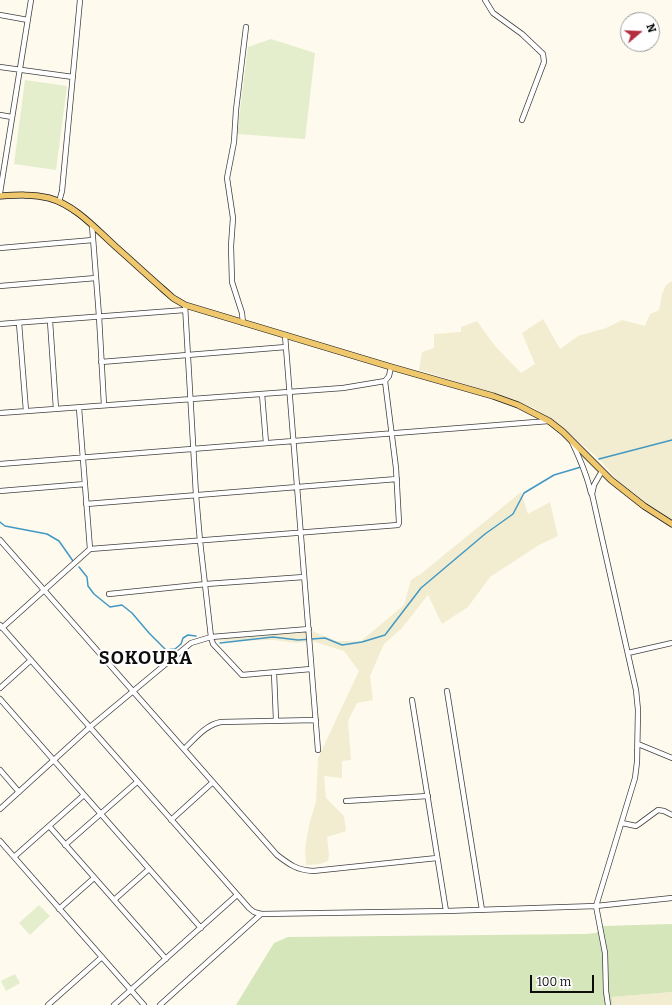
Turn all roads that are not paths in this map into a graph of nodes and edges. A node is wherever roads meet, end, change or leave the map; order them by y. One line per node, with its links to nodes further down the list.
1 (31, 0): 5 (street)
2 (80, 0): 9 (street)
3 (485, 0): 12 (street)
4 (0, 15): 5 (street)
5 (28, 20): 8 (street)
6 (246, 27): 26 (street)
7 (0, 67): 8 (street)
8 (20, 70): 9 (street); 11 (street)
9 (73, 77): 16 (street)
10 (0, 115): 11 (street)
11 (12, 117): 13 (street)
12 (522, 120)
13 (3, 158): 14 (street)
14 (0, 193)
15 (0, 196): 16 (main road)
16 (59, 202): 17 (main road)
17 (92, 225): 18 (street); 22 (main road)
18 (93, 240): 19 (street); 20 (street)
19 (0, 248)
20 (96, 278): 21 (street); 23 (street)
21 (0, 286)
22 (185, 307): 23 (street); 26 (main road); 30 (street)
23 (99, 316): 24 (street); 31 (street)
24 (50, 321): 25 (street); 39 (street)
25 (19, 323): 27 (street); 40 (street)
26 (243, 323): 28 (main road)
27 (0, 324)
28 (285, 335): 29 (street); 32 (main road)
29 (286, 347): 30 (street); 34 (street)
30 (188, 355): 31 (street); 36 (street)
31 (101, 362): 37 (street)
32 (392, 368): 33 (street); 42 (main road)
33 (385, 381): 34 (street); 43 (street)
34 (290, 392): 35 (street); 45 (street)
35 (262, 394): 36 (street); 46 (street)
36 (190, 400): 37 (street); 47 (street)
37 (104, 405): 38 (street)
38 (78, 408): 39 (street); 48 (street)
39 (56, 409): 40 (street)
40 (26, 411): 41 (street)
41 (0, 413)
42 (548, 421): 43 (street); 44 (main road)
43 (392, 433): 45 (street); 51 (street)
44 (570, 438): 50 (main road); 55 (street)
45 (294, 441): 46 (street); 53 (street)
46 (266, 443): 47 (street)
47 (193, 449): 48 (street); 56 (street)
48 (82, 457): 49 (street); 52 (street)
49 (0, 464)
50 (602, 471): 55 (street); 58 (main road)
51 (397, 479): 53 (street); 59 (street)
52 (85, 484): 54 (street); 57 (street)
53 (297, 488): 56 (street); 59 (street)
54 (0, 491)
55 (592, 494): 71 (street)
56 (196, 495): 57 (street); 61 (street)
57 (86, 504): 62 (street)
58 (672, 524)
59 (301, 533): 61 (street); 63 (street)
60 (0, 540): 65 (street)
61 (200, 541): 62 (street); 64 (street)
62 (90, 550): 65 (street)
63 (304, 577): 64 (street); 68 (street)
64 (206, 584): 66 (street); 69 (street)
65 (44, 591): 67 (street); 76 (street)
66 (109, 594)
67 (1, 626): 72 (street)
68 (309, 629): 69 (street); 73 (street)
69 (211, 637): 74 (street); 76 (street)
70 (672, 643): 71 (street)
71 (628, 653): 83 (street)
72 (31, 660): 75 (street); 82 (street)
73 (311, 669): 74 (street); 81 (street)
74 (274, 673): 80 (street)
75 (0, 688)
76 (132, 690): 82 (street); 84 (street)
77 (447, 691): 112 (street)
78 (0, 700): 87 (street)
79 (412, 700): 93 (street)
80 (276, 720): 81 (street); 84 (street)
81 (316, 720): 85 (street)
82 (90, 727): 87 (street); 89 (street)
83 (638, 744): 86 (street); 99 (street)
84 (184, 749): 90 (street)
85 (318, 750)
86 (672, 758)
87 (54, 760): 91 (street); 92 (street)
88 (0, 770): 91 (street)
89 (137, 782): 96 (street); 98 (street)
90 (213, 782): 98 (street); 104 (street)
91 (19, 792): 95 (street)
92 (84, 795): 96 (street); 100 (street)
93 (428, 796): 94 (street); 104 (street)
94 (346, 801)
95 (0, 809)
96 (101, 814): 102 (street); 105 (street)
97 (672, 815): 99 (street)
98 (171, 820): 107 (street)
99 (622, 823): 110 (street)
100 (49, 826): 102 (street); 103 (street)
101 (0, 841): 103 (street)
102 (66, 845): 106 (street)
103 (14, 857): 111 (street)
104 (437, 858): 113 (street)
105 (149, 869): 109 (street); 115 (street)
106 (94, 878): 109 (street); 111 (street)
107 (237, 895): 114 (street); 115 (street)
108 (672, 898): 110 (street)
109 (114, 900): 117 (street)
110 (596, 906): 112 (street); 123 (street)
111 (59, 909): 116 (street)
112 (482, 910): 113 (street)
113 (446, 911): 114 (street)
114 (261, 914): 122 (street)
115 (201, 928): 117 (street)
116 (102, 957): 118 (street); 119 (street)
117 (166, 959): 118 (street)
118 (131, 990): 120 (street); 121 (street)
119 (48, 1005)
120 (114, 1005)
121 (144, 1005)
122 (160, 1005)
123 (608, 1005)

